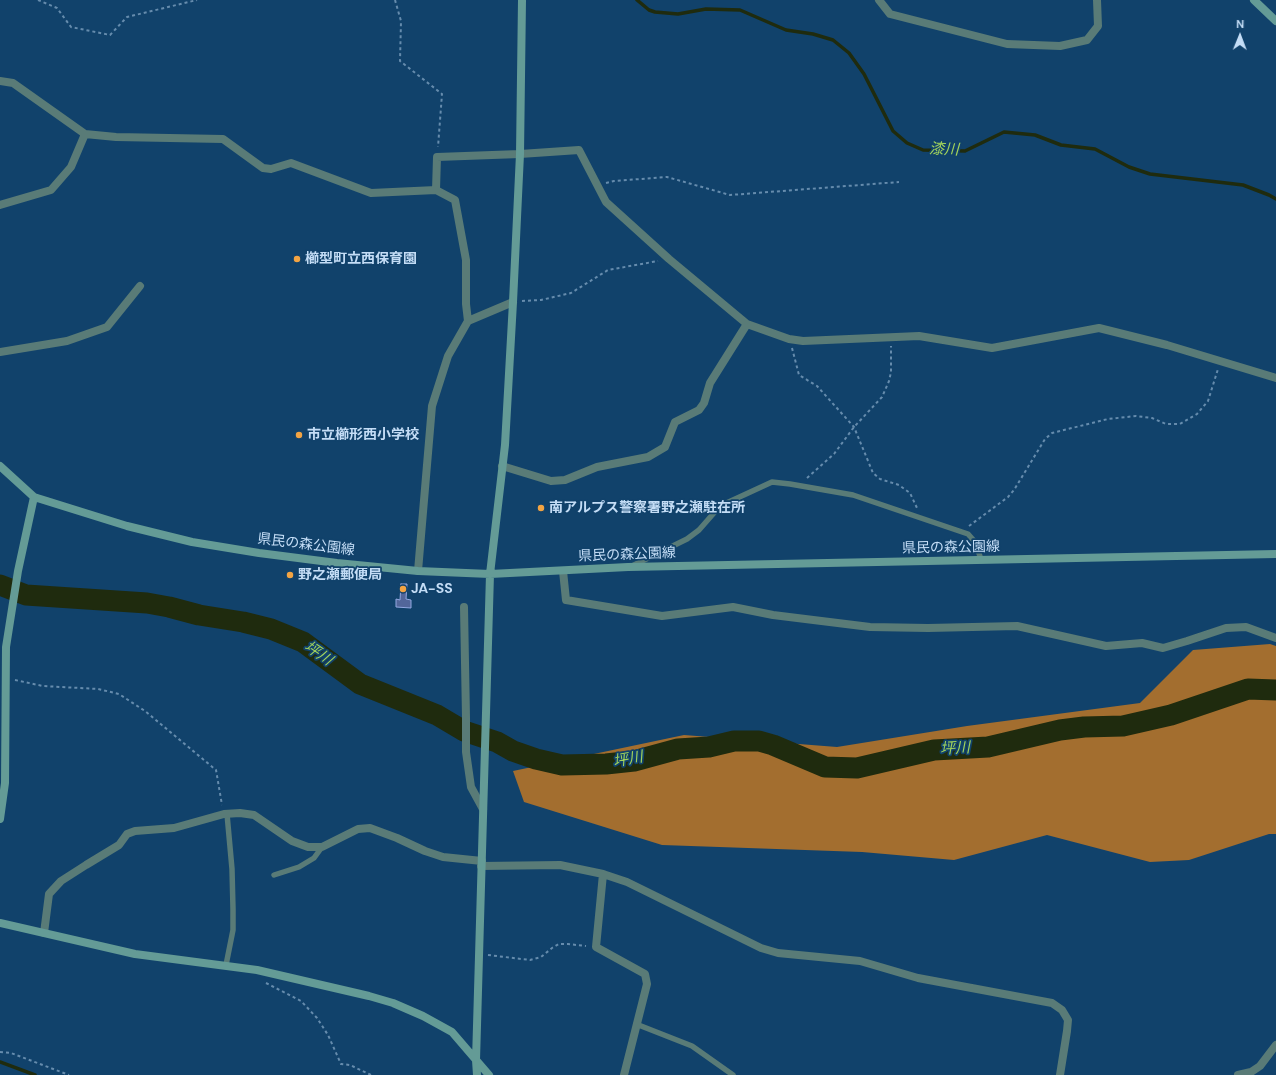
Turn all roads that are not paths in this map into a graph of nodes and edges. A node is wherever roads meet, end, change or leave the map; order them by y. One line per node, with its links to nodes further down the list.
1 (522, 0): 8 (street)
2 (879, 0): 3 (street)
3 (1097, 0)
4 (1254, 0): 5 (street)
5 (1276, 21)
6 (0, 81): 7 (street)
7 (85, 134): 9 (street); 10 (street)
8 (520, 154): 9 (street); 12 (street); 14 (street)
9 (436, 190): 13 (street)
10 (0, 205)
11 (140, 286): 15 (street)
12 (514, 302): 13 (street); 18 (street)
13 (468, 321): 23 (street)
14 (747, 324): 16 (street); 18 (street)
15 (0, 352)
16 (1276, 378)
17 (0, 466): 19 (street, 県民の森公園線)
18 (502, 466): 25 (street)
19 (34, 497): 23 (street, 県民の森公園線); 28 (street)
20 (1276, 554): 21 (street, 県民の森公園線)
21 (981, 560): 22 (street, 県民の森公園線); 22 (lane)
22 (628, 568): 24 (street, 県民の森公園線)
23 (418, 571): 25 (street, 県民の森公園線)
24 (563, 571): 25 (street, 県民の森公園線); 27 (street)
25 (490, 574): 29 (street)
26 (464, 607): 29 (street)
27 (1276, 638)
28 (3, 647): 31 (street)
29 (483, 809): 33 (street)
30 (225, 814): 32 (street); 37 (street); 38 (lane)
31 (0, 819)
32 (322, 847): 33 (street); 35 (lane)
33 (481, 863): 34 (street); 41 (street)
34 (603, 874): 39 (street); 46 (street)
35 (274, 875)
36 (0, 923): 37 (street)
37 (44, 933): 38 (street)
38 (226, 965): 41 (street)
39 (636, 1024): 44 (street); 45 (lane)
40 (1276, 1045): 47 (street)
41 (476, 1060): 42 (street); 43 (street)
42 (477, 1075)
43 (489, 1075)
44 (624, 1075)
45 (733, 1075)
46 (1060, 1075)
47 (1238, 1075)

